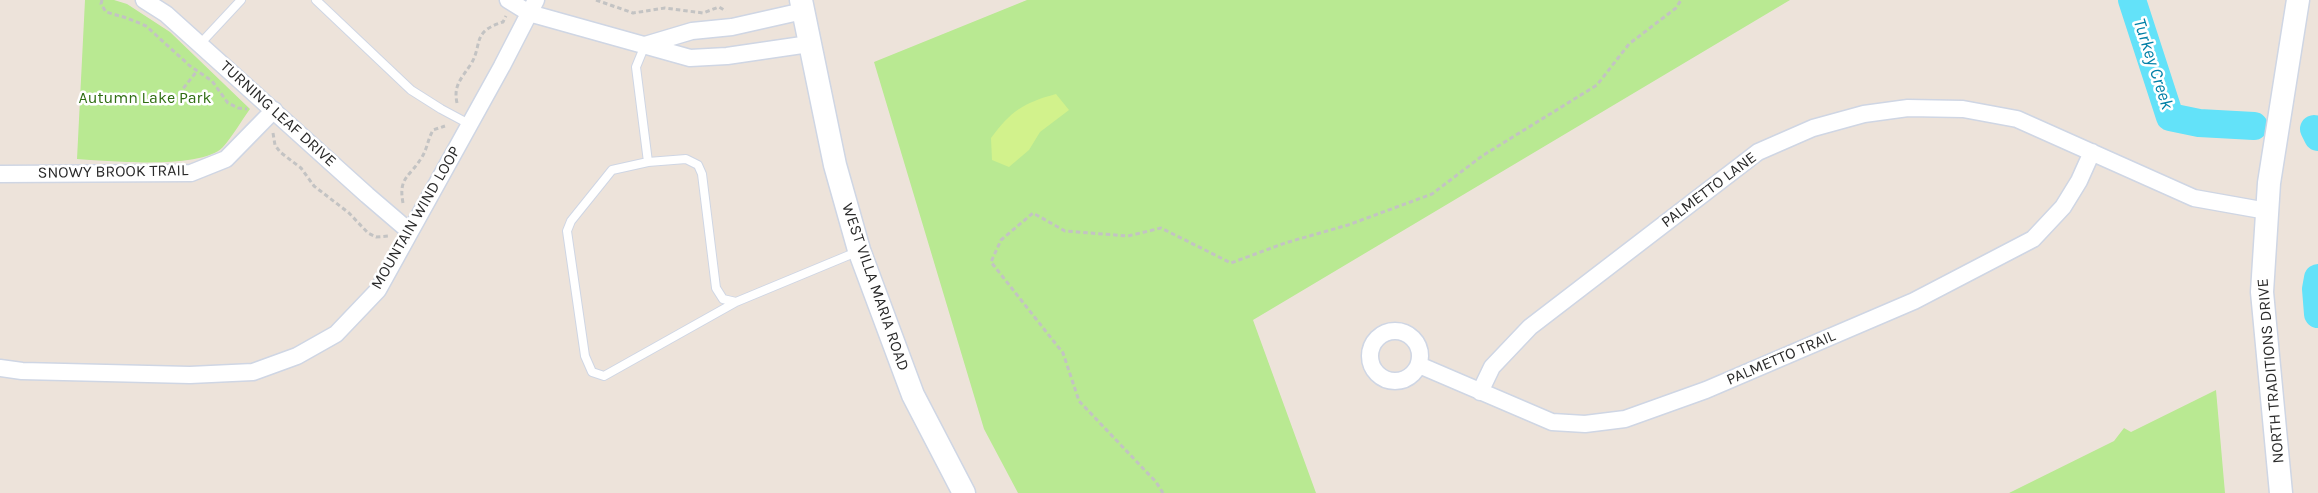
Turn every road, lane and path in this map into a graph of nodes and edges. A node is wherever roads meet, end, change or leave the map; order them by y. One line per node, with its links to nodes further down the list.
1 (102, 0): 15 (path)
2 (144, 0): 12 (street, TURNING LEAF DRIVE)
3 (241, 0): 12 (lane)
4 (316, 0): 18 (lane)
5 (596, 0): 11 (path)
6 (1681, 0): 31 (path)
7 (2298, 0): 23 (main road, NORTH TRADITIONS DRIVE)
8 (510, 2): 9 (street); 18 (path)
9 (532, 6): 14 (street); 19 (street, MOUNTAIN WIND LOOP)
10 (802, 6): 11 (street); 13 (main road, WEST VILLA MARIA ROAD)
11 (732, 27): 14 (street)
12 (200, 44): 17 (street, TURNING LEAF DRIVE)
13 (809, 44): 14 (street); 25 (main road, WEST VILLA MARIA ROAD)
14 (645, 45): 21 (lane)
15 (198, 71): 16 (path); 17 (path)
16 (174, 100)
17 (269, 116): 22 (street, SNOWY BROOK TRAIL); 24 (street, TURNING LEAF DRIVE); 24 (path)
18 (453, 116): 19 (lane); 24 (path)
19 (469, 124): 24 (street, MOUNTAIN WIND LOOP)
20 (2092, 152): 23 (street, PALMETTO LANE); 29 (street, PALMETTO TRAIL); 29 (street, PALMETTO LANE)
21 (648, 162): 26 (lane); 26 (lane)
22 (0, 174)
23 (2267, 211): 32 (main road, NORTH TRADITIONS DRIVE)
24 (404, 226): 28 (street, MOUNTAIN WIND LOOP)
25 (859, 250): 26 (lane); 30 (main road, WEST VILLA MARIA ROAD)
26 (736, 302)
27 (1419, 365): 29 (street, PALMETTO TRAIL)
28 (0, 368)
29 (1480, 392)
30 (964, 493)
31 (1163, 493)
32 (2281, 493)

